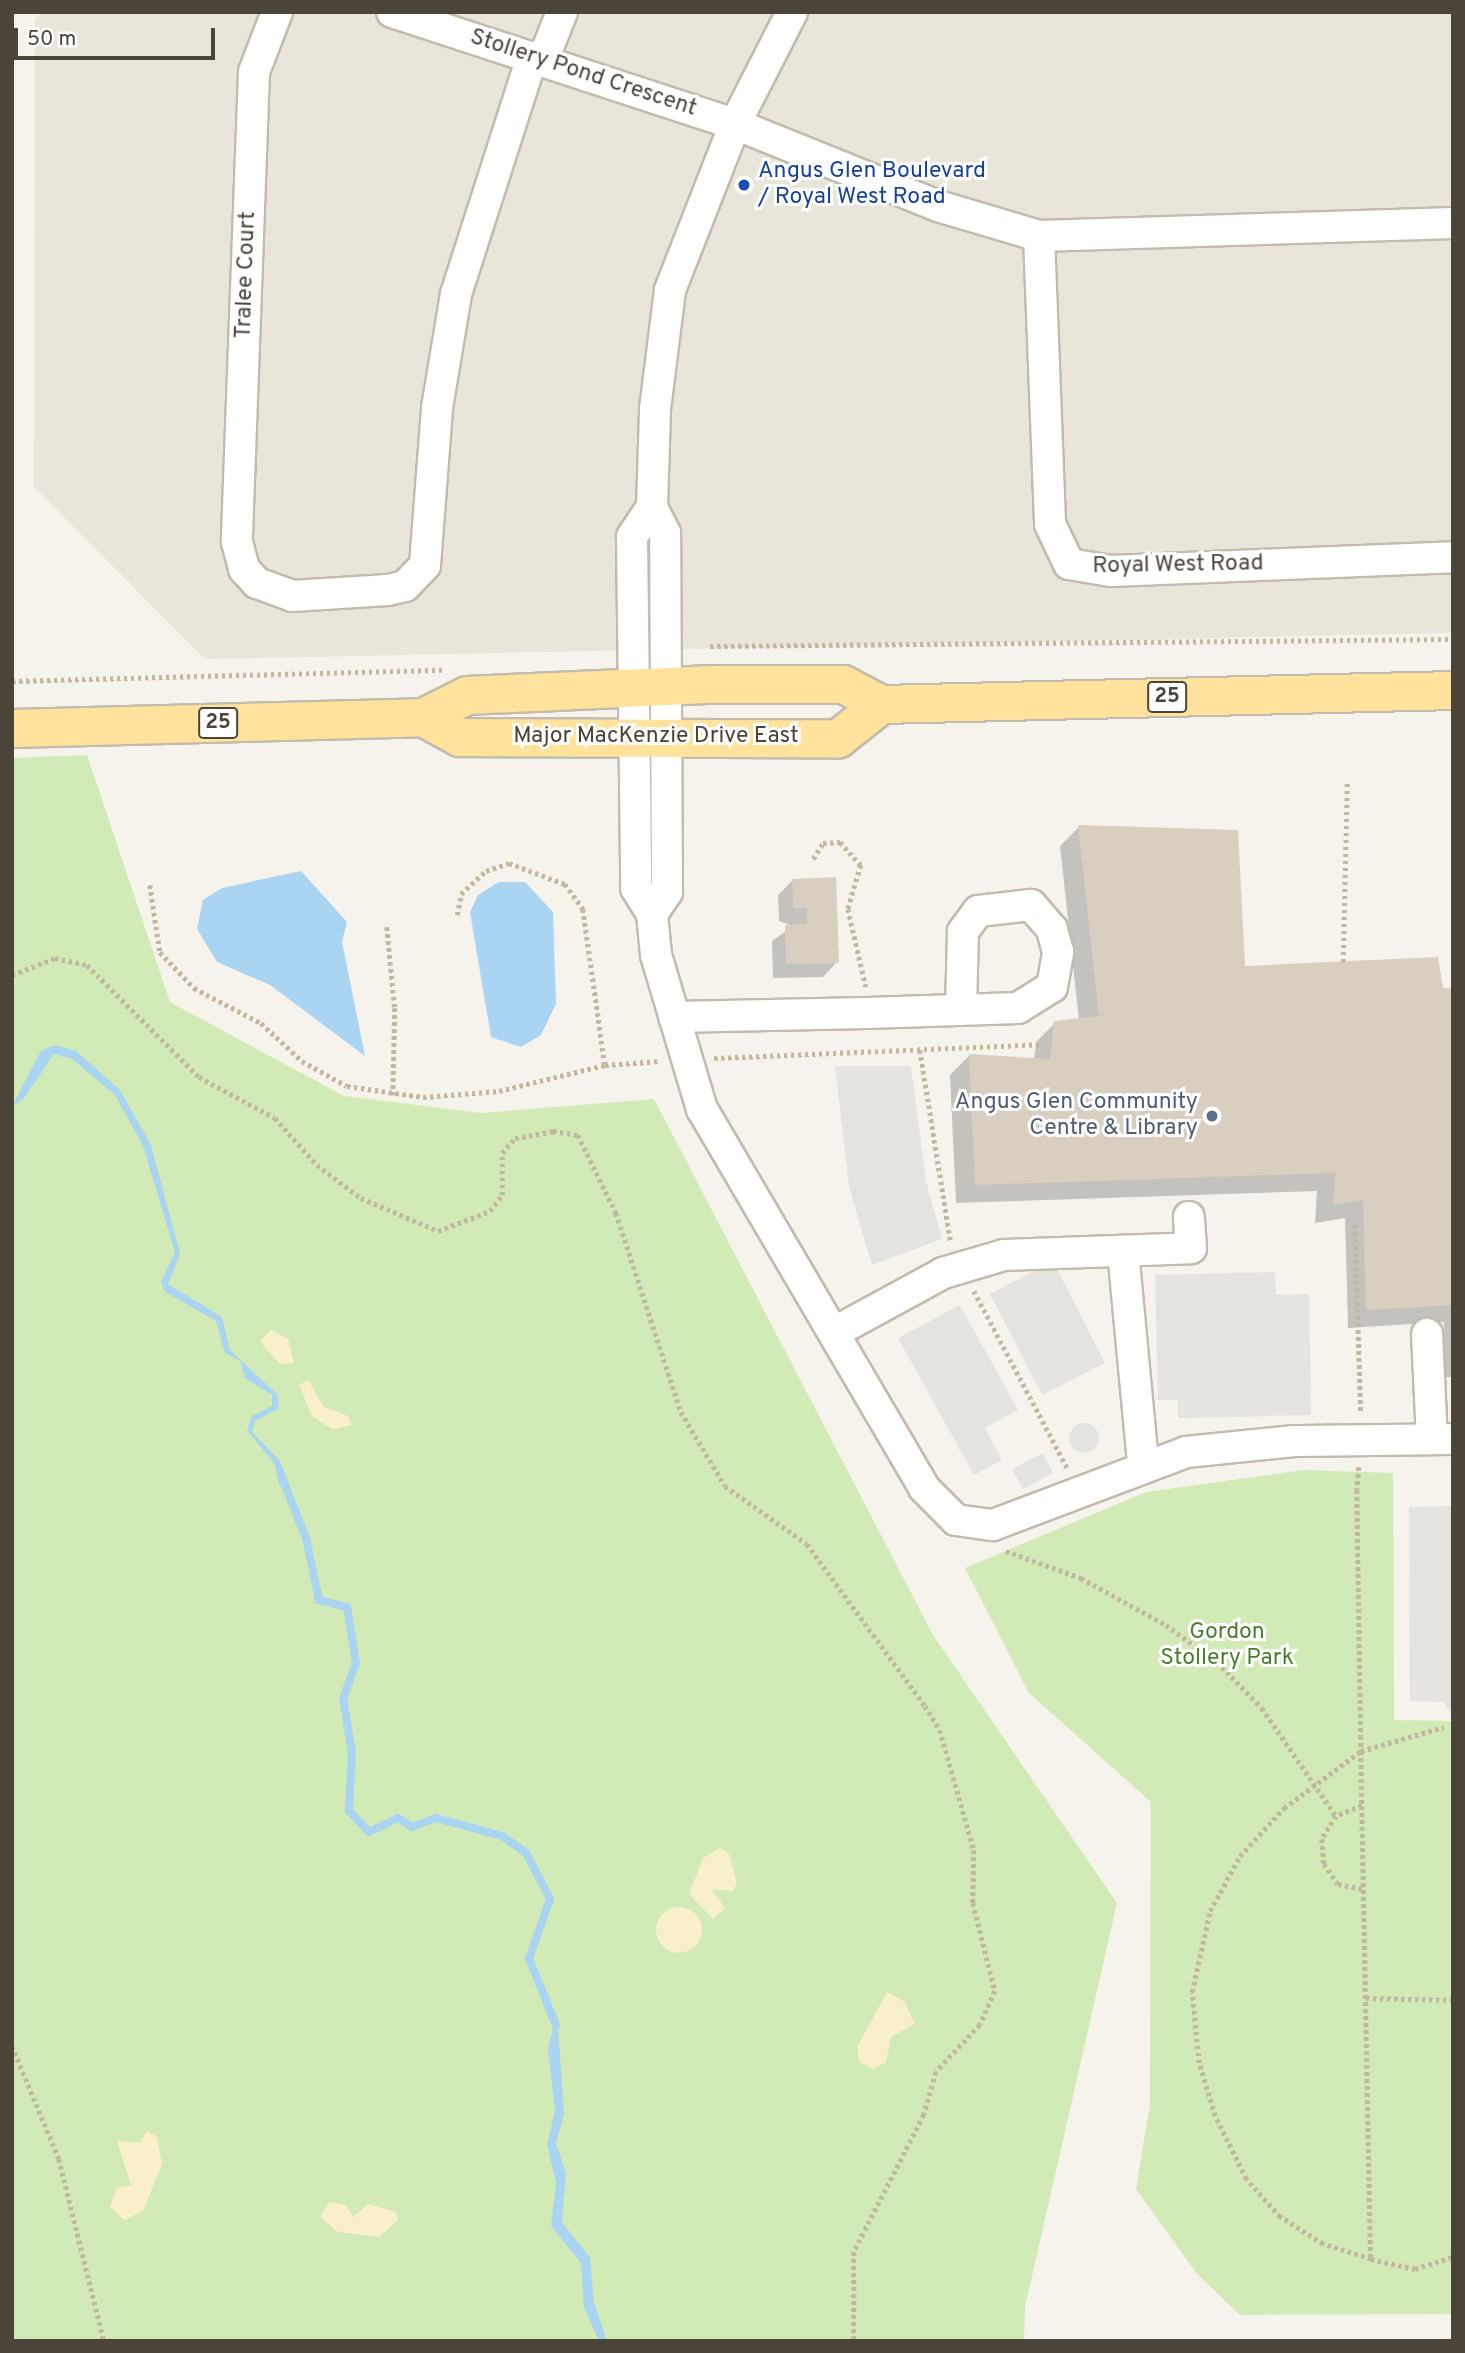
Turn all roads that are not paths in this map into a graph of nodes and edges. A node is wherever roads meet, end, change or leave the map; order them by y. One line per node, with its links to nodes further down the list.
1 (276, 12): 5 (street, Tralee Court)
2 (392, 12): 5 (street, Stollery Pond Crescent)
3 (562, 12): 5 (street)
4 (792, 12): 6 (street)
5 (537, 59): 6 (street, Stollery Pond Crescent)
6 (735, 124): 8 (street); 10 (street)
7 (1453, 223): 8 (street)
8 (1039, 236): 9 (street, Royal West Road)
9 (1453, 557)
10 (647, 687): 12 (main road, Major MacKenzie Drive East / 25); 13 (main road, Major MacKenzie Drive East / 25); 15 (street); 16 (street)
11 (1453, 690): 12 (main road, Major MacKenzie Drive East / 25)
12 (881, 704): 16 (main road, Major MacKenzie Drive East)
13 (423, 717): 14 (main road, Major MacKenzie Drive East / 25); 15 (main road, Major MacKenzie Drive East)
14 (12, 728)
15 (631, 737): 16 (main road, Major MacKenzie Drive East); 17 (street)
16 (668, 738): 17 (street)
17 (652, 914): 19 (street)
18 (961, 1010): 19 (street)
19 (674, 1017): 22 (street)
20 (1189, 1217): 21 (street)
21 (1124, 1251): 22 (street); 26 (street)
22 (835, 1332): 26 (street)
23 (1427, 1334): 24 (street)
24 (1441, 1389): 25 (street)
25 (1442, 1439): 26 (street)
26 (1143, 1464)

